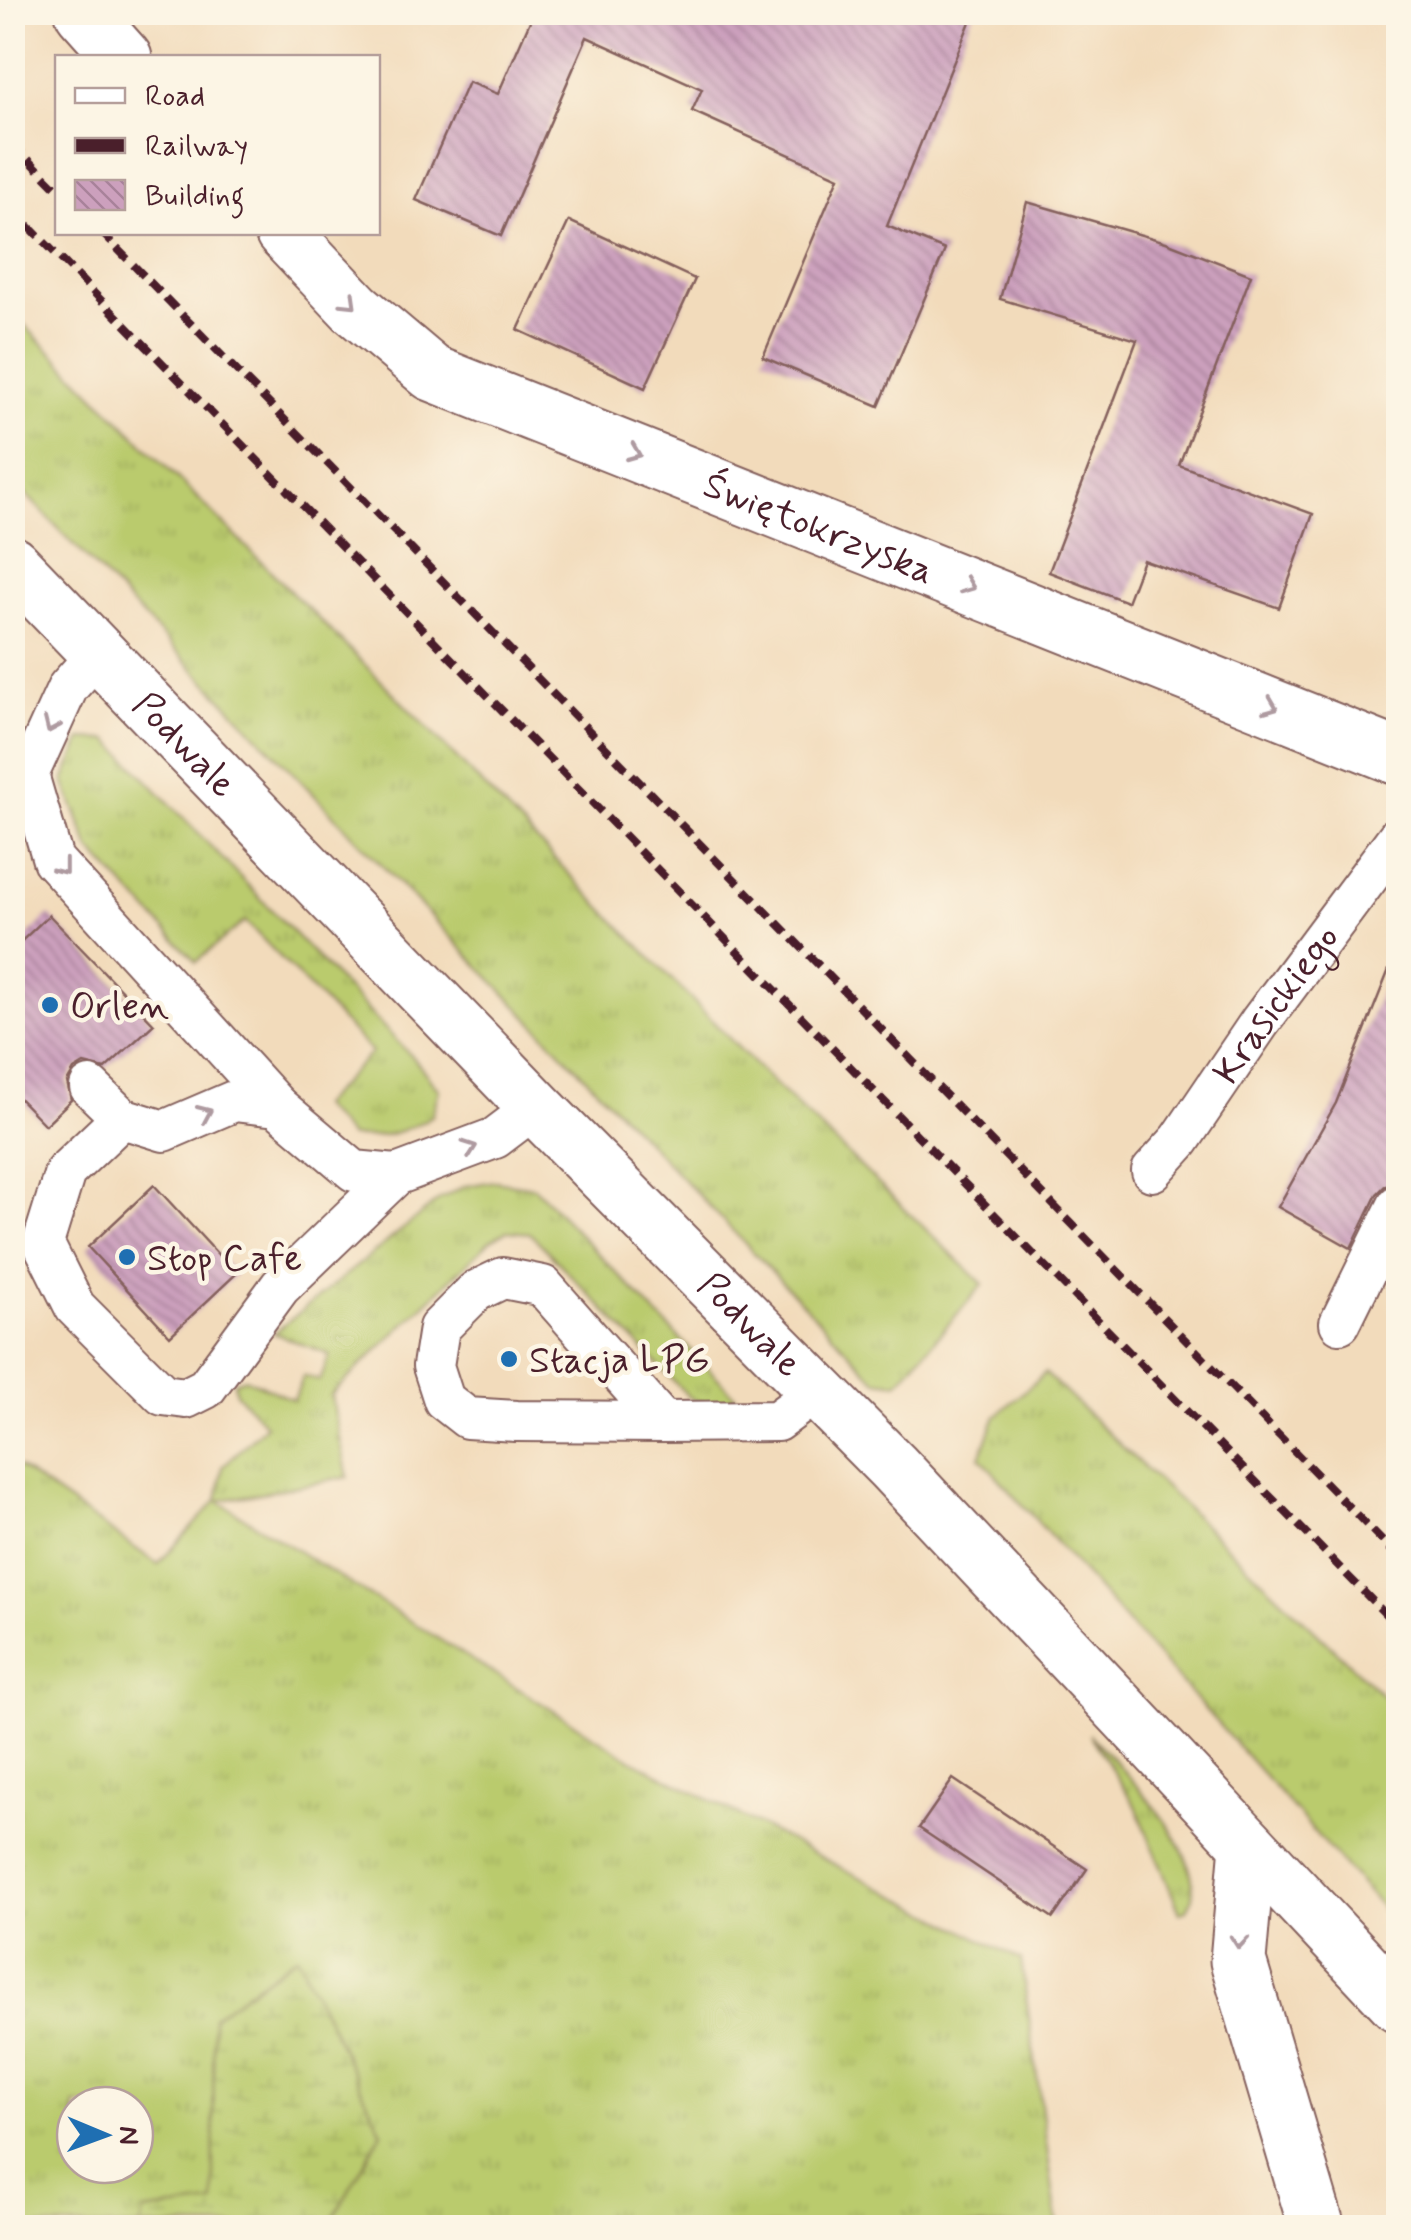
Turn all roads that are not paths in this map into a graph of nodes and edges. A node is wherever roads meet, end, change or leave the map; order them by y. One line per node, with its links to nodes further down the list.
1 (83, 12): 2 (street)
2 (121, 55)
3 (285, 235): 6 (street, Świętokrzyska, one-way to 6)
4 (12, 564): 5 (street, Podwale)
5 (100, 651): 7 (lane, one-way to 7); 11 (street, Podwale)
6 (1398, 757)
7 (20, 793): 10 (lane, one-way to 10)
8 (1398, 837): 13 (lane, Krasickiego)
9 (90, 1088): 12 (lane)
10 (277, 1106): 12 (lane, one-way to 10); 14 (lane)
11 (536, 1107): 14 (lane, one-way to 11); 17 (street, Podwale)
12 (122, 1118): 14 (lane)
13 (1152, 1171)
14 (396, 1175)
15 (1398, 1204): 16 (lane)
16 (1340, 1323)
17 (816, 1392): 18 (lane); 19 (street, Podwale)
18 (663, 1422): 18 (lane)
19 (1248, 1845): 20 (street, Podwale); 21 (street, one-way to 21)
20 (1398, 2004)
21 (1317, 2228)

